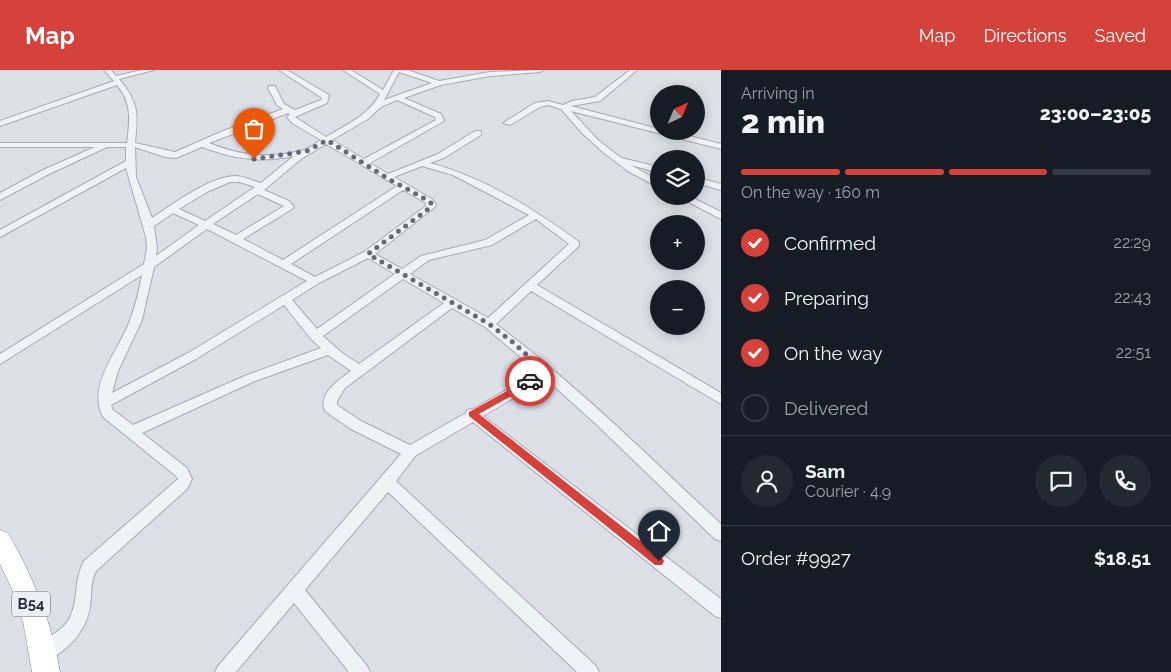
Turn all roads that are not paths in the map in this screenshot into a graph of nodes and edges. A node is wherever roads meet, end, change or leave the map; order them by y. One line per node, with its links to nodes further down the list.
1 (107, 70): 8 (street)
2 (151, 70): 8 (street)
3 (282, 70): 15 (street)
4 (346, 70): 11 (street)
5 (540, 70): 9 (street)
6 (634, 70): 14 (street)
7 (394, 71): 9 (street); 11 (street)
8 (117, 80): 17 (street); 25 (street)
9 (439, 84): 12 (street)
10 (272, 88): 15 (street)
11 (383, 93): 13 (street)
12 (398, 98): 13 (street); 30 (street)
13 (378, 105): 20 (street)
14 (564, 107): 16 (street); 18 (street); 28 (street)
15 (291, 112): 20 (street); 22 (street)
16 (507, 123)
17 (0, 124)
18 (650, 129)
19 (478, 134): 31 (street)
20 (327, 140): 27 (street); 30 (street)
21 (694, 140): 26 (street)
22 (203, 144): 25 (street); 27 (street)
23 (0, 145): 24 (street)
24 (108, 145): 25 (street); 39 (street)
25 (131, 145): 29 (street)
26 (721, 147)
27 (307, 151): 38 (street)
28 (613, 157): 32 (street); 34 (street)
29 (129, 163): 44 (street); 46 (street)
30 (363, 163): 33 (street)
31 (424, 164): 33 (street); 42 (street)
32 (650, 167)
33 (387, 178): 36 (street)
34 (650, 180)
35 (705, 183): 37 (street)
36 (403, 186): 48 (street); 49 (street)
37 (721, 187)
38 (260, 188): 41 (street); 45 (street); 47 (street)
39 (0, 197)
40 (699, 205): 43 (street)
41 (172, 209): 44 (street); 45 (street)
42 (536, 216): 51 (street); 53 (street)
43 (721, 216)
44 (150, 224): 50 (street)
45 (206, 224): 47 (street); 50 (street)
46 (0, 234)
47 (236, 239): 49 (street)
48 (368, 254): 51 (street); 52 (street)
49 (283, 264): 52 (street)
50 (148, 266): 59 (street); 63 (street)
51 (404, 275): 55 (street); 57 (street)
52 (315, 281): 54 (street)
53 (531, 286): 56 (street); 62 (street)
54 (286, 299): 57 (street); 63 (street)
55 (452, 302): 56 (street); 60 (street)
56 (489, 324): 61 (street)
57 (315, 336): 58 (street)
58 (328, 350): 60 (street); 65 (street)
59 (0, 360)
60 (360, 370): 66 (street)
61 (546, 373): 64 (street); 68 (street)
62 (721, 399)
63 (104, 403): 65 (street)
64 (472, 414): 66 (street); 71 (street)
65 (133, 431): 72 (street)
66 (410, 452): 67 (street)
67 (387, 482): 70 (street); 75 (street)
68 (721, 534)
69 (0, 541): 72 (highway, B54)
70 (295, 590): 73 (street); 74 (street)
71 (721, 610)
72 (45, 663)
73 (224, 672)
74 (361, 672)
75 (590, 672)

